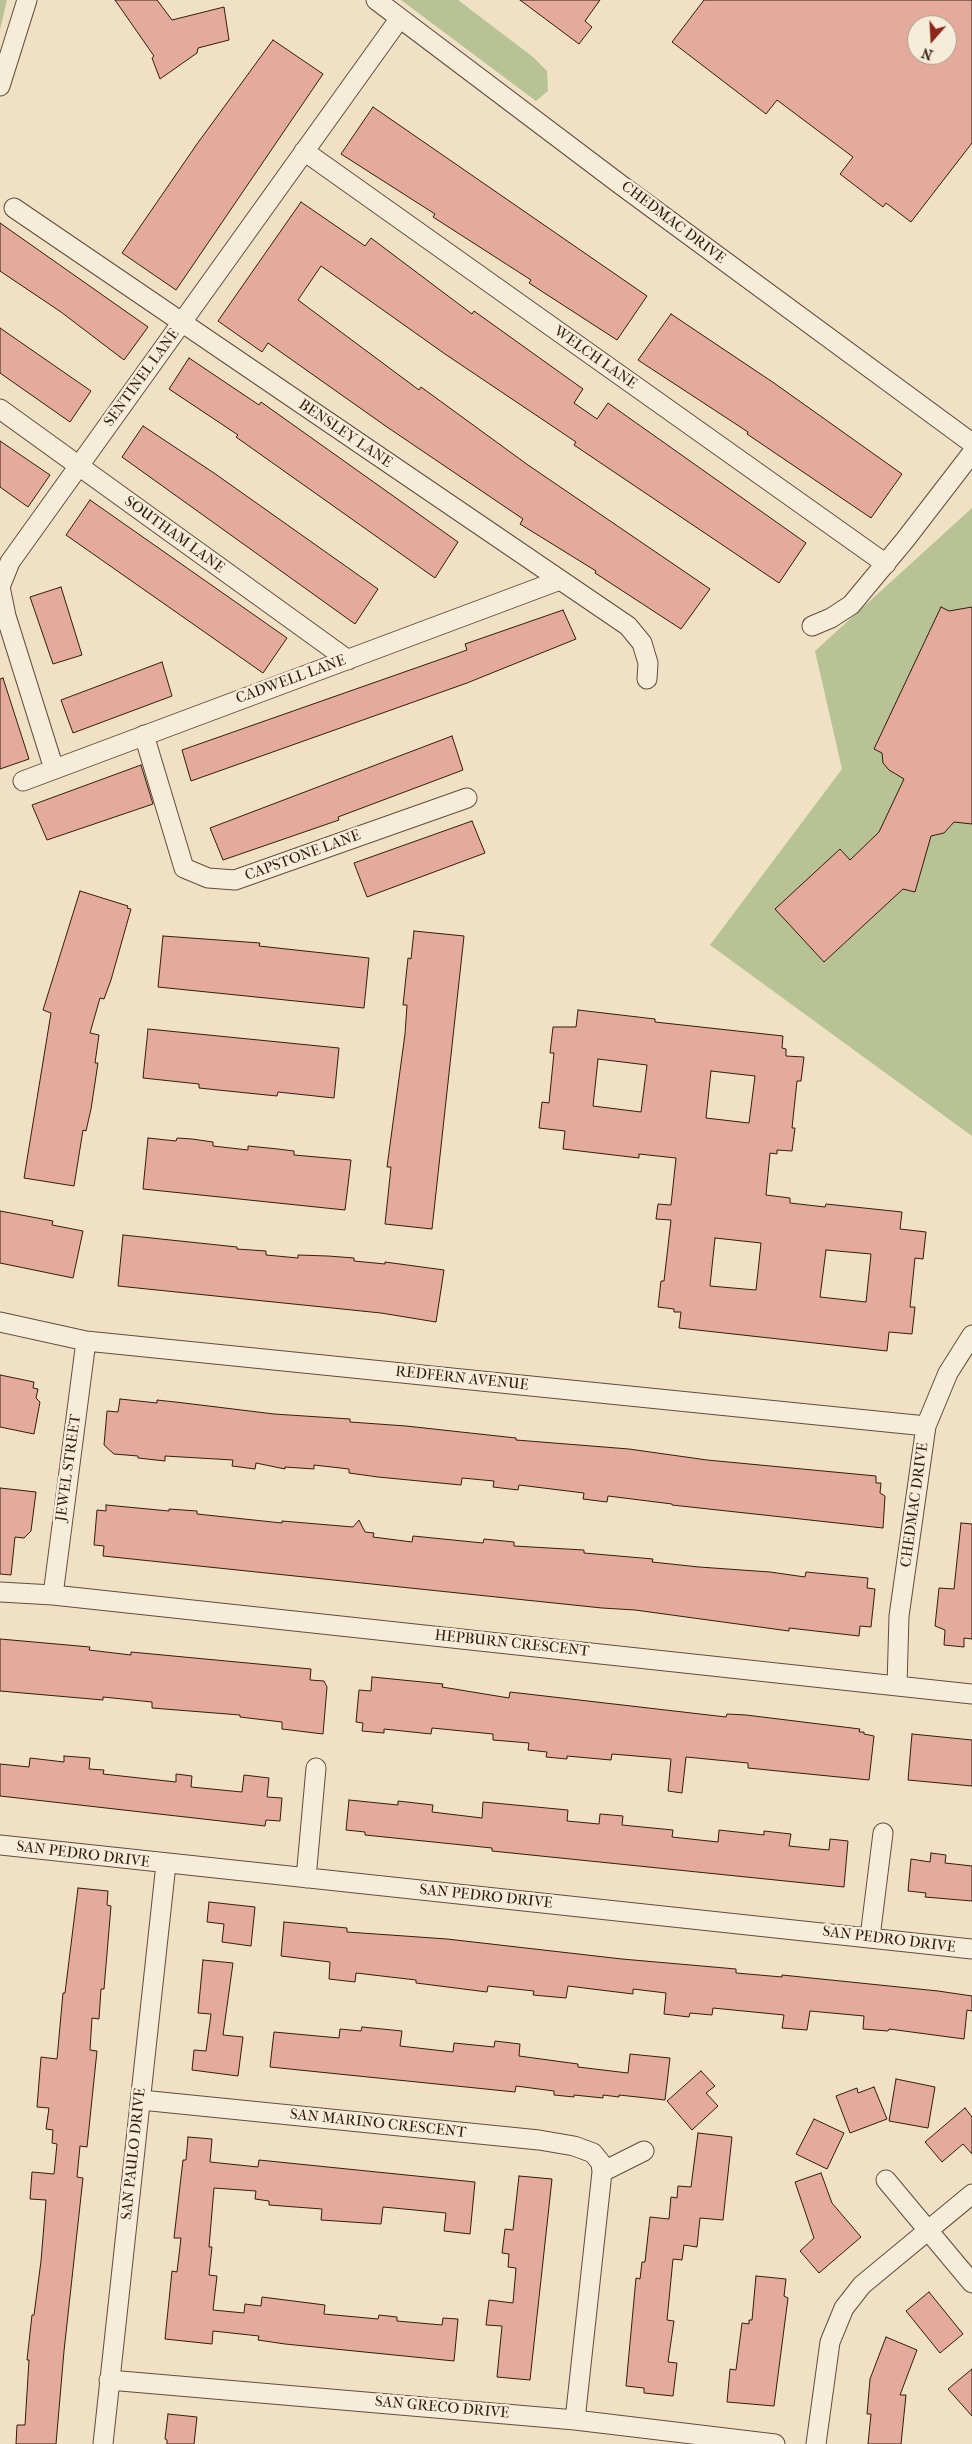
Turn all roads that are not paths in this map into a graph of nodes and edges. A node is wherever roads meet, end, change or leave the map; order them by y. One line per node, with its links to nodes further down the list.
1 (28, 0): 4 (street)
2 (376, 0): 3 (street, CHEDMAC DRIVE)
3 (400, 18): 5 (street, SENTINEL LANE); 9 (street, CHEDMAC DRIVE)
4 (0, 86)
5 (304, 151): 7 (street, SENTINEL LANE); 12 (street, WELCH LANE)
6 (14, 208): 7 (street, BENSLEY LANE)
7 (182, 323): 11 (street, SENTINEL LANE); 13 (street, BENSLEY LANE)
8 (0, 410): 11 (street, SOUTHAM LANE)
9 (972, 443)
10 (972, 453): 12 (street)
11 (79, 466): 15 (street, SOUTHAM LANE); 18 (street, SENTINEL LANE)
12 (886, 564): 14 (street)
13 (560, 580): 15 (street, CADWELL LANE); 16 (street, BENSLEY LANE)
14 (812, 626)
15 (348, 660): 17 (street, CADWELL LANE)
16 (647, 679)
17 (144, 735): 18 (street, CADWELL LANE); 20 (street, CAPSTONE LANE)
18 (54, 769): 19 (street, CADWELL LANE)
19 (22, 781)
20 (467, 798)
21 (0, 1322): 23 (street, REDFERN AVENUE)
22 (972, 1334): 24 (street, CHEDMAC DRIVE)
23 (86, 1341): 24 (street, REDFERN AVENUE); 26 (street, JEWEL STREET)
24 (926, 1426): 27 (street, CHEDMAC DRIVE)
25 (0, 1592): 26 (street, HEPBURN CRESCENT)
26 (52, 1595): 27 (street, HEPBURN CRESCENT)
27 (897, 1686): 28 (street, HEPBURN CRESCENT)
28 (972, 1694)
29 (316, 1768): 33 (street)
30 (883, 1833): 34 (street)
31 (0, 1845): 32 (street, SAN PEDRO DRIVE)
32 (166, 1864): 33 (street, SAN PEDRO DRIVE); 36 (street, SAN PAULO DRIVE)
33 (306, 1878): 34 (street, SAN PEDRO DRIVE)
34 (870, 1937): 35 (street, SAN PEDRO DRIVE)
35 (972, 1949)
36 (141, 2100): 38 (street, SAN MARINO CRESCENT); 43 (street, SAN PAULO DRIVE)
37 (644, 2151): 38 (street)
38 (602, 2172): 44 (street)
39 (886, 2180): 41 (street)
40 (972, 2194): 41 (street)
41 (929, 2231): 42 (street); 47 (street)
42 (972, 2283)
43 (109, 2380): 44 (street, SAN GRECO DRIVE); 45 (street, SAN PAULO DRIVE)
44 (575, 2420): 46 (street, SAN GRECO DRIVE)
45 (103, 2444)
46 (775, 2444)
47 (816, 2444)

